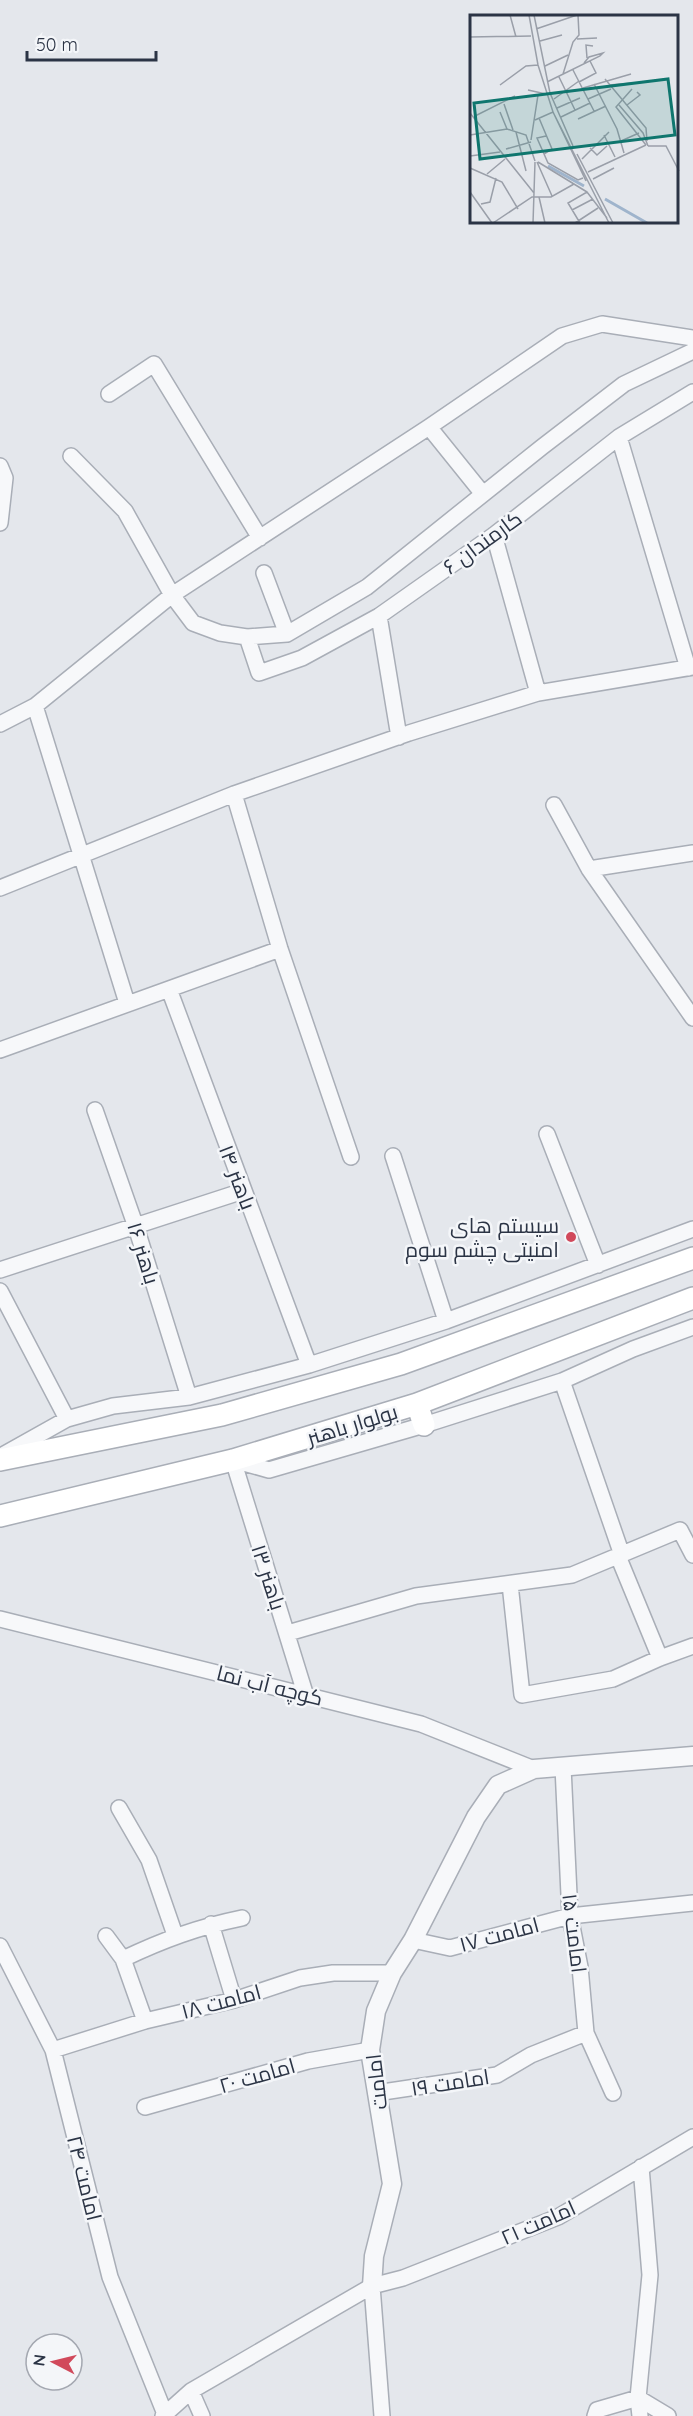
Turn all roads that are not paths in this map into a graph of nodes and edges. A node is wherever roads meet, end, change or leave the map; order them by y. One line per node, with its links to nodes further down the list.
1 (693, 338): 5 (street)
2 (693, 351): 9 (street)
3 (693, 392): 6 (street, کارمندان ۶)
4 (109, 394): 12 (street)
5 (429, 427): 9 (street); 12 (street)
6 (619, 437): 11 (street, کارمندان ۶); 18 (street)
7 (71, 456): 14 (street)
8 (0, 466): 10 (street)
9 (483, 494): 16 (street)
10 (0, 523)
11 (494, 535): 15 (street, کارمندان ۶); 19 (street)
12 (260, 537): 14 (street)
13 (264, 573): 16 (street)
14 (172, 595): 17 (street); 20 (street)
15 (379, 616): 17 (street, کارمندان ۶); 22 (street)
16 (288, 633): 17 (street)
17 (247, 637)
18 (690, 667): 19 (street)
19 (538, 693): 22 (street)
20 (35, 706): 21 (street); 26 (street)
21 (0, 724)
22 (399, 737): 23 (street)
23 (234, 794): 26 (street); 29 (street)
24 (554, 805): 27 (street)
25 (693, 853): 27 (street)
26 (81, 857): 28 (street); 31 (street)
27 (589, 869): 32 (street)
28 (0, 888)
29 (280, 949): 30 (street); 37 (street)
30 (169, 989): 31 (street); 38 (street, باهنر ۱۴)
31 (127, 1003): 33 (street)
32 (693, 1018)
33 (0, 1050)
34 (95, 1110): 39 (street, باهنر ۱۶)
35 (547, 1134): 42 (street)
36 (393, 1156): 46 (street)
37 (351, 1157)
38 (243, 1191): 39 (street); 48 (street, باهنر ۱۴)
39 (136, 1227): 43 (street); 50 (street, باهنر ۱۶)
40 (693, 1229): 42 (street)
41 (693, 1258): 54 (main road, بولوار باهنر)
42 (598, 1265): 46 (street)
43 (0, 1270)
44 (0, 1291): 52 (street)
45 (693, 1298): 51 (main road, بولوار باهنر)
46 (446, 1322): 48 (street)
47 (693, 1327): 49 (street)
48 (309, 1365): 50 (street)
49 (562, 1382): 53 (street); 58 (street)
50 (189, 1397): 52 (street)
51 (417, 1404): 53 (main road); 55 (main road, بولوار باهنر)
52 (67, 1419): 54 (street)
53 (424, 1425): 55 (street)
54 (0, 1458)
55 (233, 1460): 56 (main road, بولوار باهنر); 61 (street, باهنر ۱۳)
56 (0, 1516)
57 (693, 1555): 58 (street)
58 (620, 1556): 59 (street); 63 (street)
59 (510, 1584): 61 (street); 63 (street)
60 (0, 1619): 64 (street, کوچه آب نما)
61 (288, 1633): 64 (street, باهنر ۱۳)
62 (693, 1646): 63 (street)
63 (660, 1658)
64 (305, 1693): 67 (street, کوچه آب نما)
65 (693, 1756): 66 (street, امامت)
66 (563, 1767): 67 (street, امامت); 70 (street, امامت ۱۵)
67 (534, 1769): 75 (street, امامت)
68 (118, 1808): 73 (street)
69 (693, 1903): 70 (street, امامت ۱۷)
70 (570, 1916): 75 (street, امامت ۱۷); 81 (street, امامت ۱۵)
71 (242, 1918): 72 (street)
72 (211, 1924): 73 (street); 79 (street)
73 (176, 1935): 77 (street)
74 (106, 1936): 77 (street)
75 (413, 1940): 78 (street, امامت)
76 (0, 1946): 82 (street, امامت ۲۴)
77 (123, 1959): 80 (street)
78 (392, 1973): 79 (street, امامت ۱۸); 83 (street, امامت)
79 (234, 2000): 80 (street, امامت ۱۸)
80 (145, 2020): 82 (street, امامت ۱۸)
81 (586, 2033): 84 (street, امامت ۱۹); 85 (street, امامت ۱۵)
82 (53, 2050): 92 (street, امامت ۲۴)
83 (370, 2050): 84 (street, امامت); 86 (street, امامت ۲۰)
84 (376, 2093): 89 (street, امامت)
85 (613, 2093)
86 (145, 2107)
87 (693, 2137): 88 (street, امامت ۲۱)
88 (641, 2167): 89 (street, امامت ۲۱); 91 (street)
89 (372, 2286): 90 (street); 94 (street)
90 (191, 2391): 92 (street); 93 (street)
91 (638, 2398): 95 (street); 96 (street); 97 (street)
92 (164, 2415)
93 (202, 2416)
94 (382, 2416)
95 (595, 2416)
96 (640, 2416)
97 (668, 2416)

